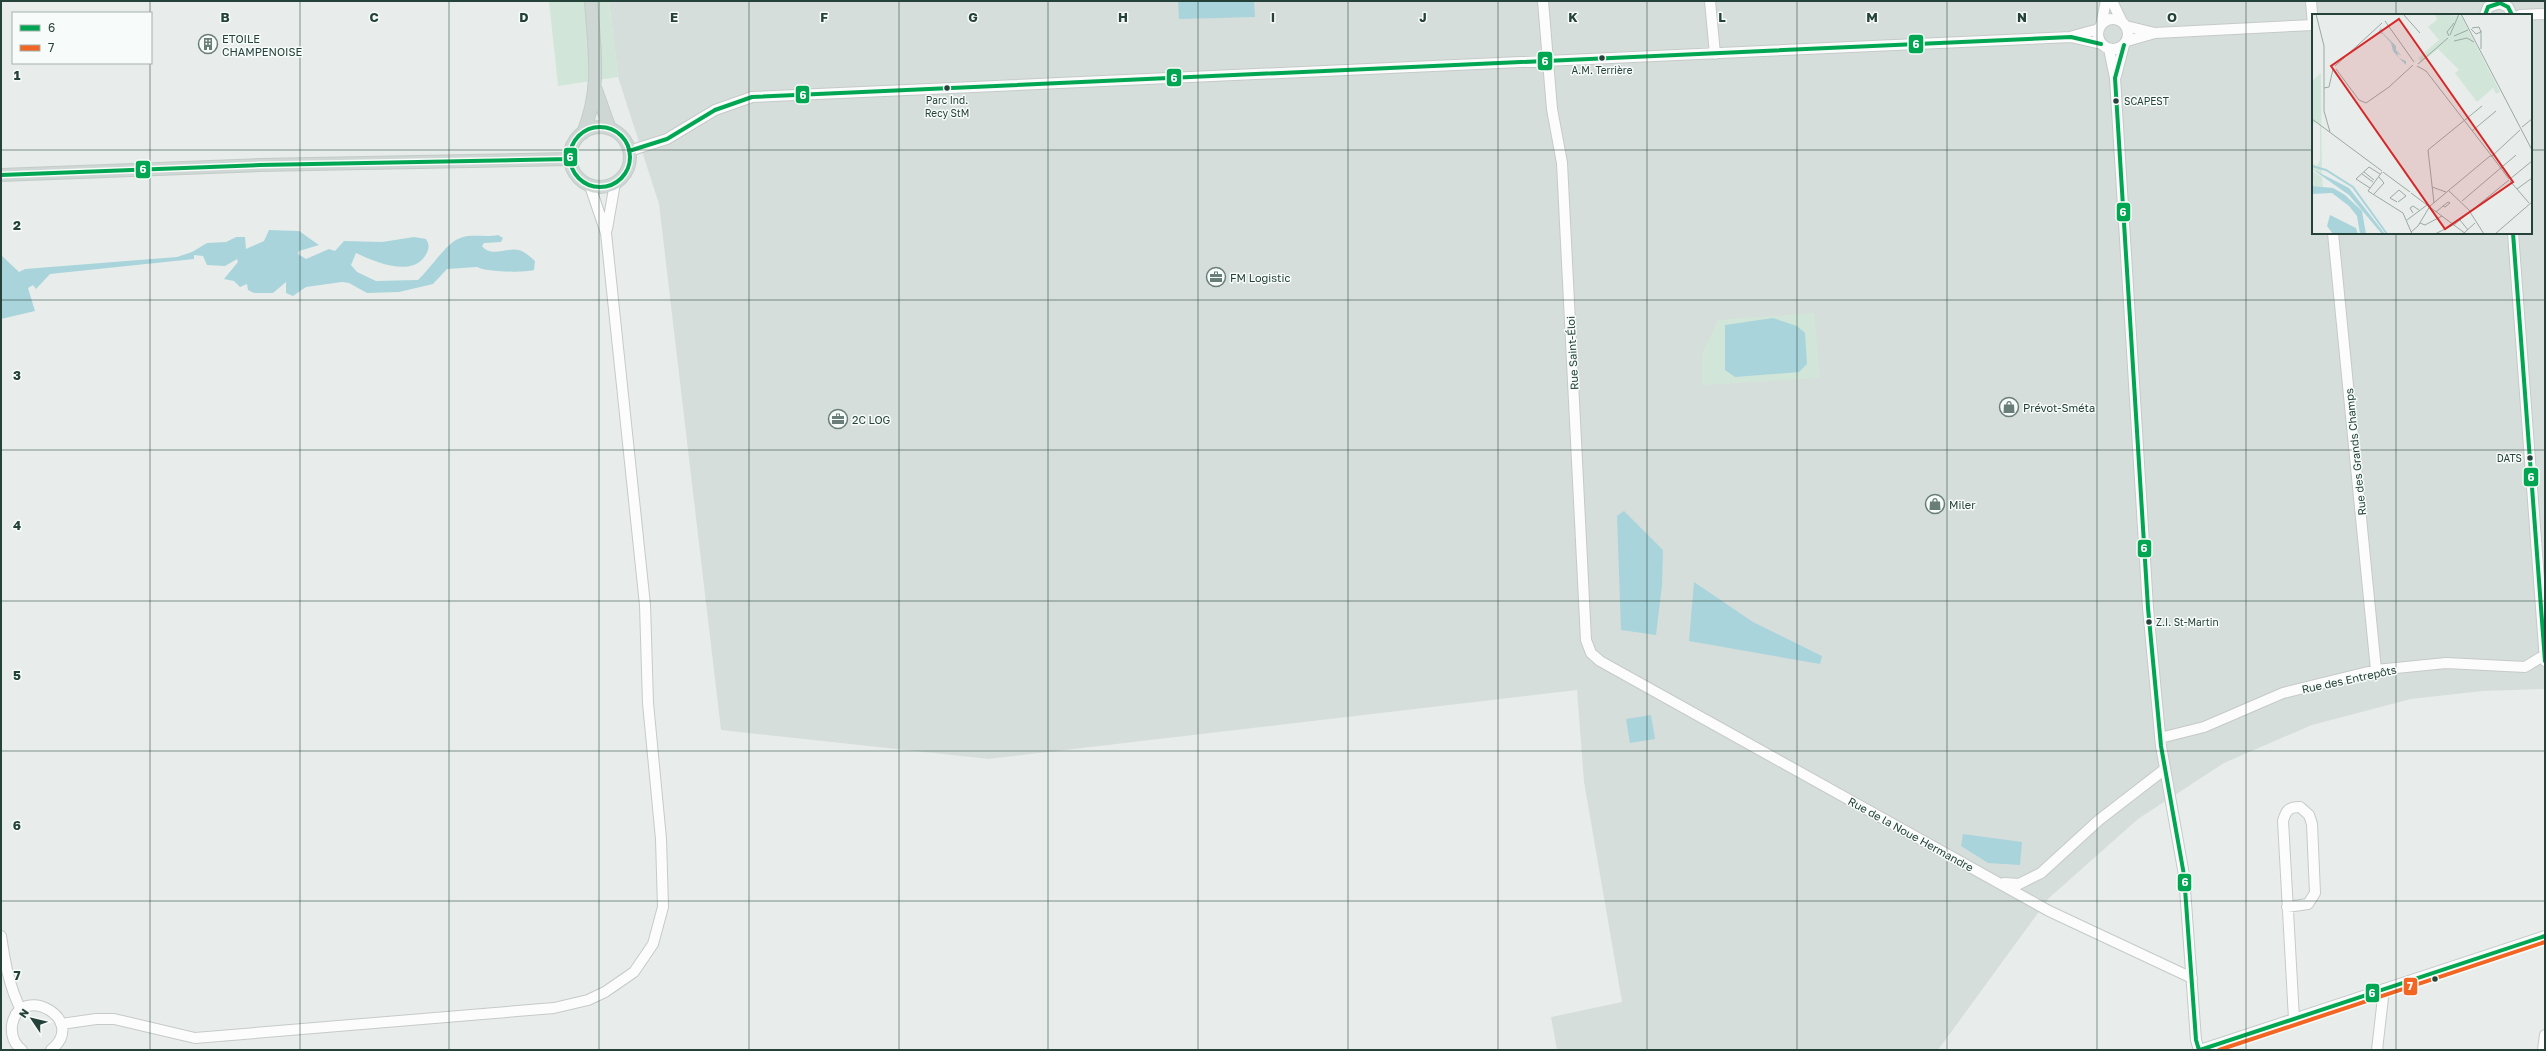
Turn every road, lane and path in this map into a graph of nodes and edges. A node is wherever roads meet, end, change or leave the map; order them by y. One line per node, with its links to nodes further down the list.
1 (591, 1): 23 (main road)
2 (1543, 1): 21 (street, Rue Saint-Éloi)
3 (1710, 1): 20 (street)
4 (2106, 1): 15 (street)
5 (2112, 1): 13 (street)
6 (2310, 1): 12 (street)
7 (2495, 2): 8 (street); 9 (street)
8 (2484, 14)
9 (2511, 14)
10 (2545, 14): 11 (street)
11 (2532, 15)
12 (2312, 17)
13 (2124, 24): 15 (street); 16 (street); 18 (street)
14 (2312, 25): 16 (street)
15 (2100, 27): 17 (street); 19 (street)
16 (2155, 33): 18 (street)
17 (2071, 37): 19 (street); 20 (street)
18 (2125, 43): 19 (street); 22 (street)
19 (2105, 46): 22 (street)
20 (1715, 54): 21 (street)
21 (1549, 62): 26 (street); 36 (street, Rue Saint-Éloi)
22 (2115, 78): 37 (street)
23 (596, 89): 24 (main road); 25 (main road)
24 (610, 129): 25 (main road); 26 (main road)
25 (583, 133): 27 (main road)
26 (629, 151): 29 (main road)
27 (570, 159): 28 (main road); 30 (main road)
28 (1, 175)
29 (615, 183): 30 (main road); 31 (street)
30 (590, 186): 31 (street)
31 (606, 233): 47 (street)
32 (2334, 234): 35 (street, Rue des Grands Champs)
33 (2513, 234): 34 (street)
34 (2544, 658): 35 (street, Rue des Entrepôts)
35 (2376, 670): 37 (street, Rue des Entrepôts)
36 (1635, 682): 39 (street, Rue de la Noue Hermandre)
37 (2160, 738): 38 (street)
38 (2165, 769): 39 (street); 43 (street)
39 (1996, 881): 43 (street, Rue de la Noue Hermandre)
40 (2287, 907): 40 (street); 46 (street)
41 (1, 936): 45 (street)
42 (2545, 936): 44 (street)
43 (2192, 978): 51 (street)
44 (2384, 989): 46 (street); 52 (street)
45 (22, 1010): 47 (street); 49 (street)
46 (2294, 1019): 51 (street)
47 (61, 1024): 50 (street)
48 (2545, 1035): 53 (street)
49 (22, 1050)
50 (51, 1050)
51 (2199, 1050)
52 (2377, 1050)
53 (2543, 1050)

